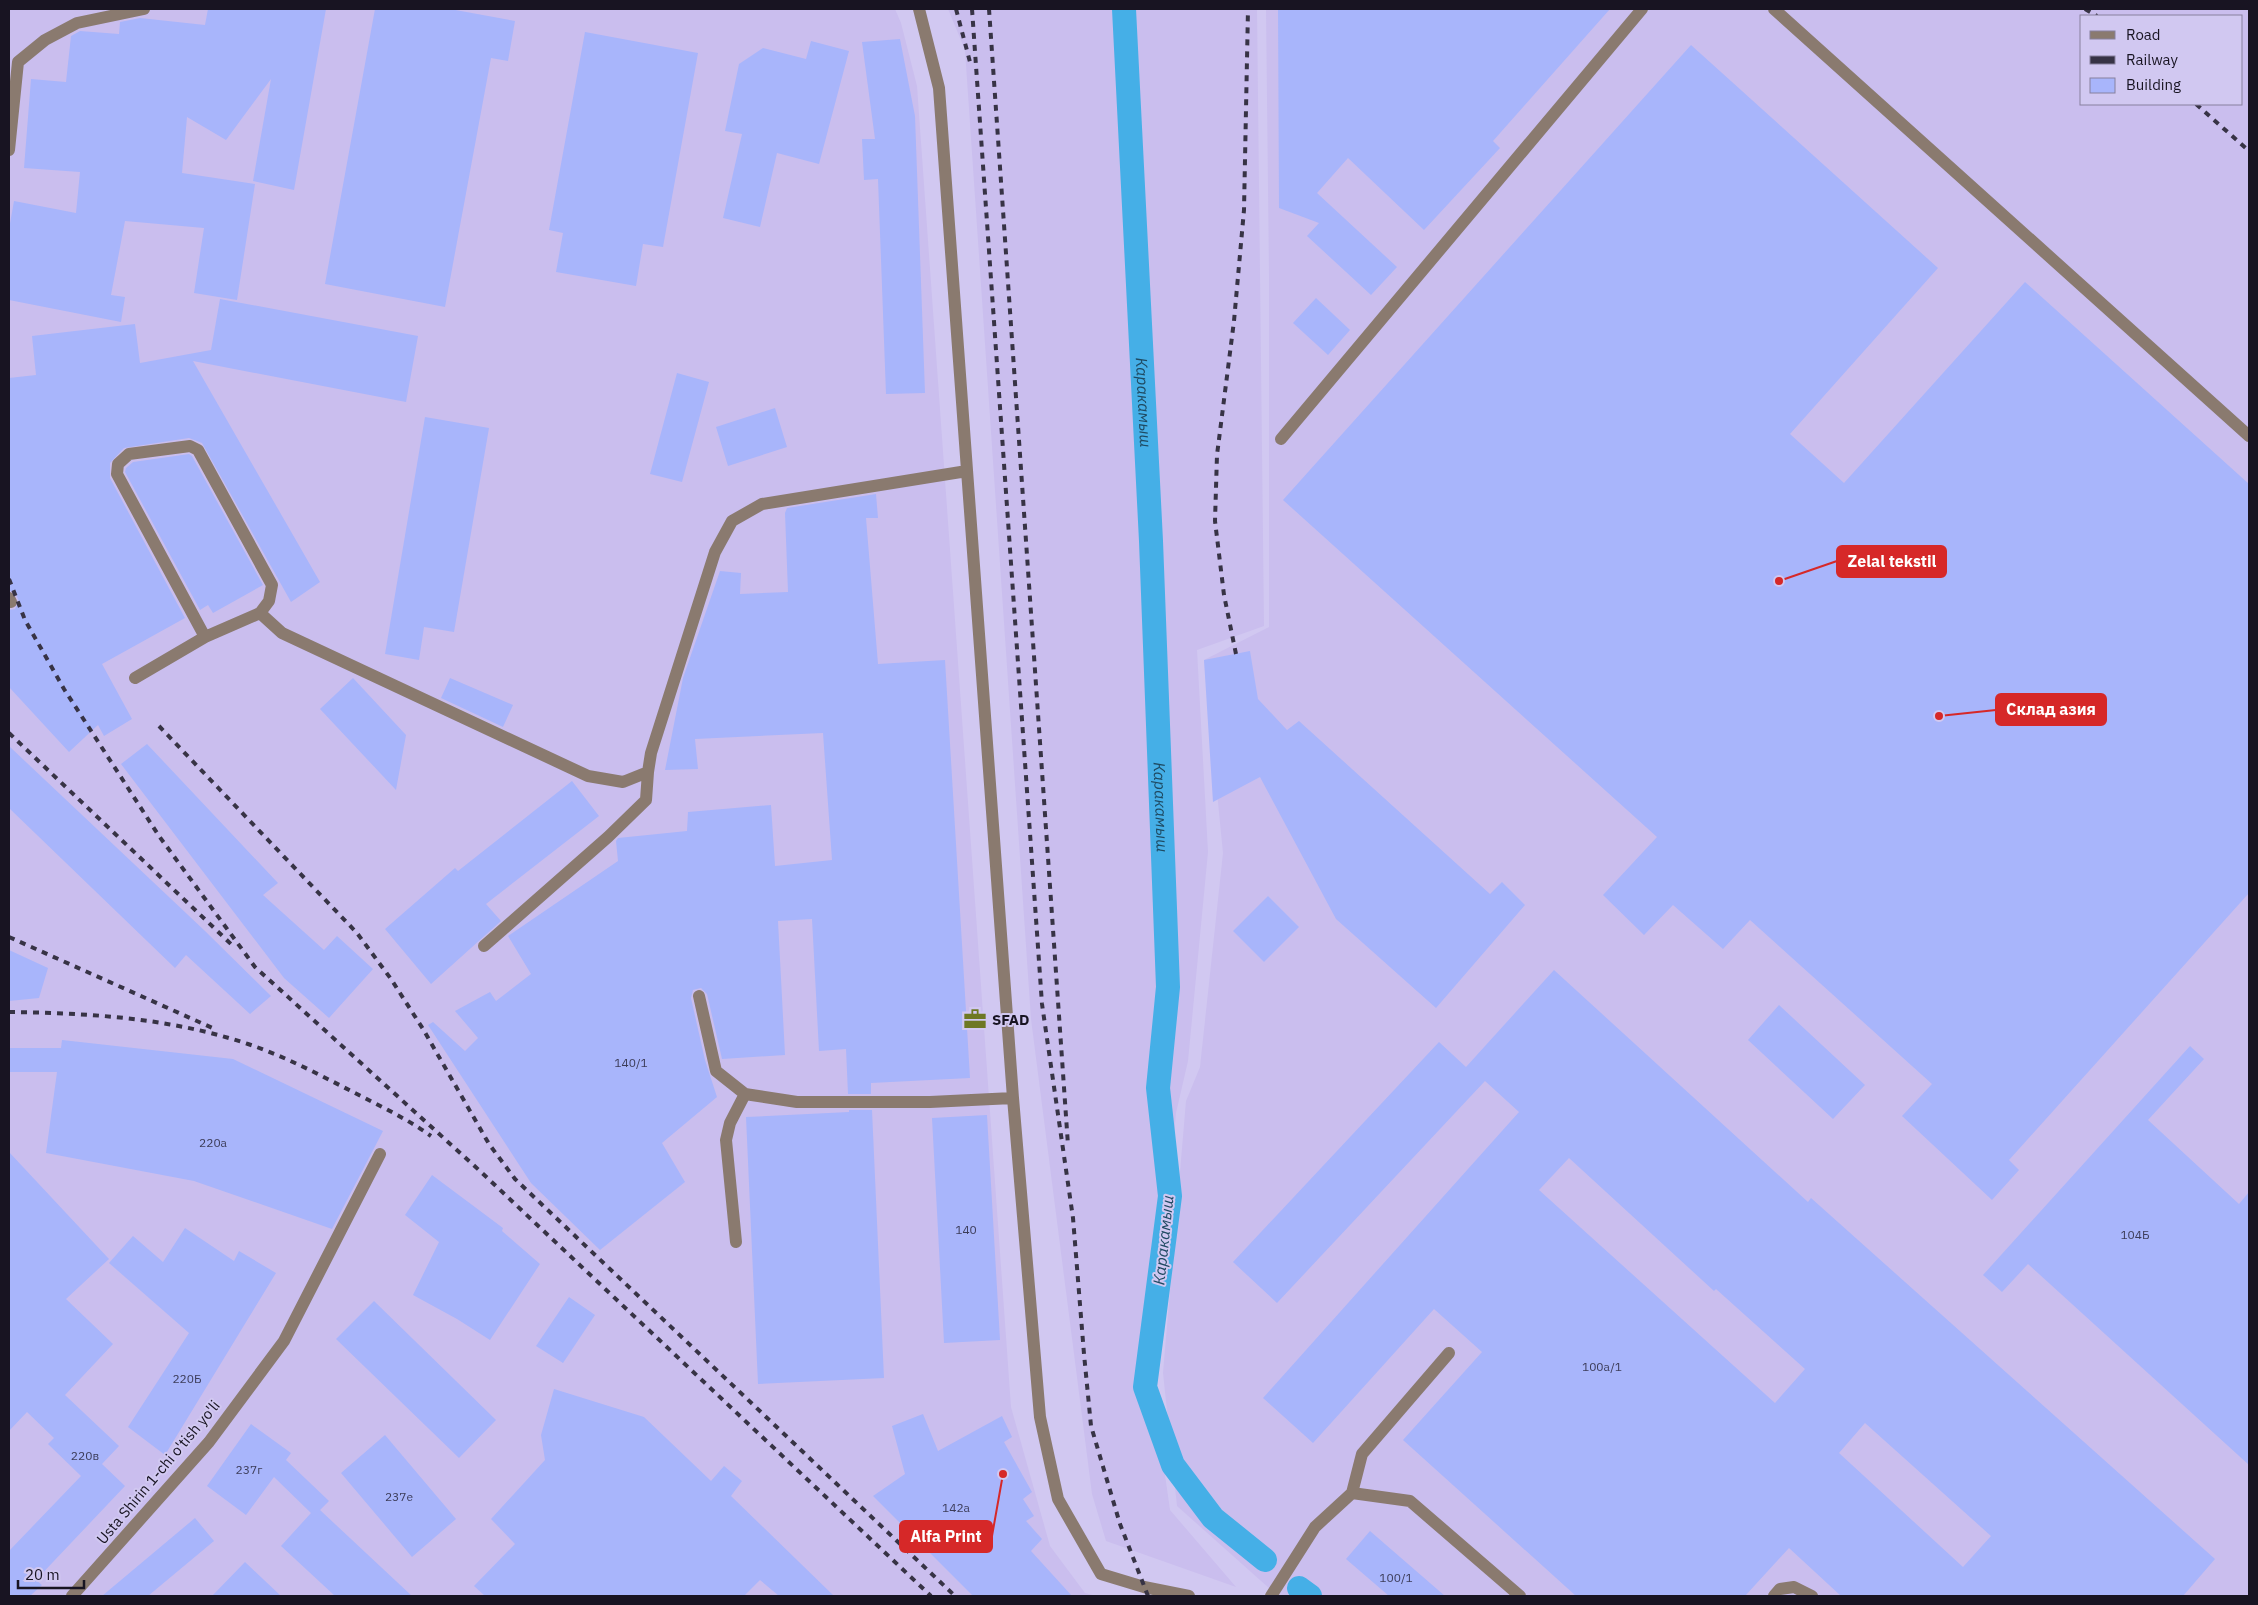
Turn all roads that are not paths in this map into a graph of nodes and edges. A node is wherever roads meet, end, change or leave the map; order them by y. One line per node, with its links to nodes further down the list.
1 (144, 9): 5 (street)
2 (918, 9): 8 (street)
3 (1642, 9): 7 (street)
4 (1774, 9): 6 (street)
5 (9, 150)
6 (2249, 436)
7 (1281, 439)
8 (967, 471): 12 (street); 16 (street)
9 (260, 613): 10 (street); 10 (street); 12 (street)
10 (205, 637): 11 (street)
11 (134, 678)
12 (648, 772): 13 (street)
13 (484, 946)
14 (699, 996): 15 (street)
15 (745, 1094): 16 (street); 18 (street)
16 (1013, 1098): 22 (street)
17 (380, 1154): 21 (street, Usta Shirin 1-chi o'tish yo'li)
18 (736, 1242)
19 (1449, 1353): 20 (street)
20 (1352, 1493): 23 (street); 24 (street)
21 (72, 1596)
22 (1189, 1596)
23 (1271, 1596)
24 (1520, 1596)
25 (1774, 1596): 26 (street)
26 (1812, 1596)

